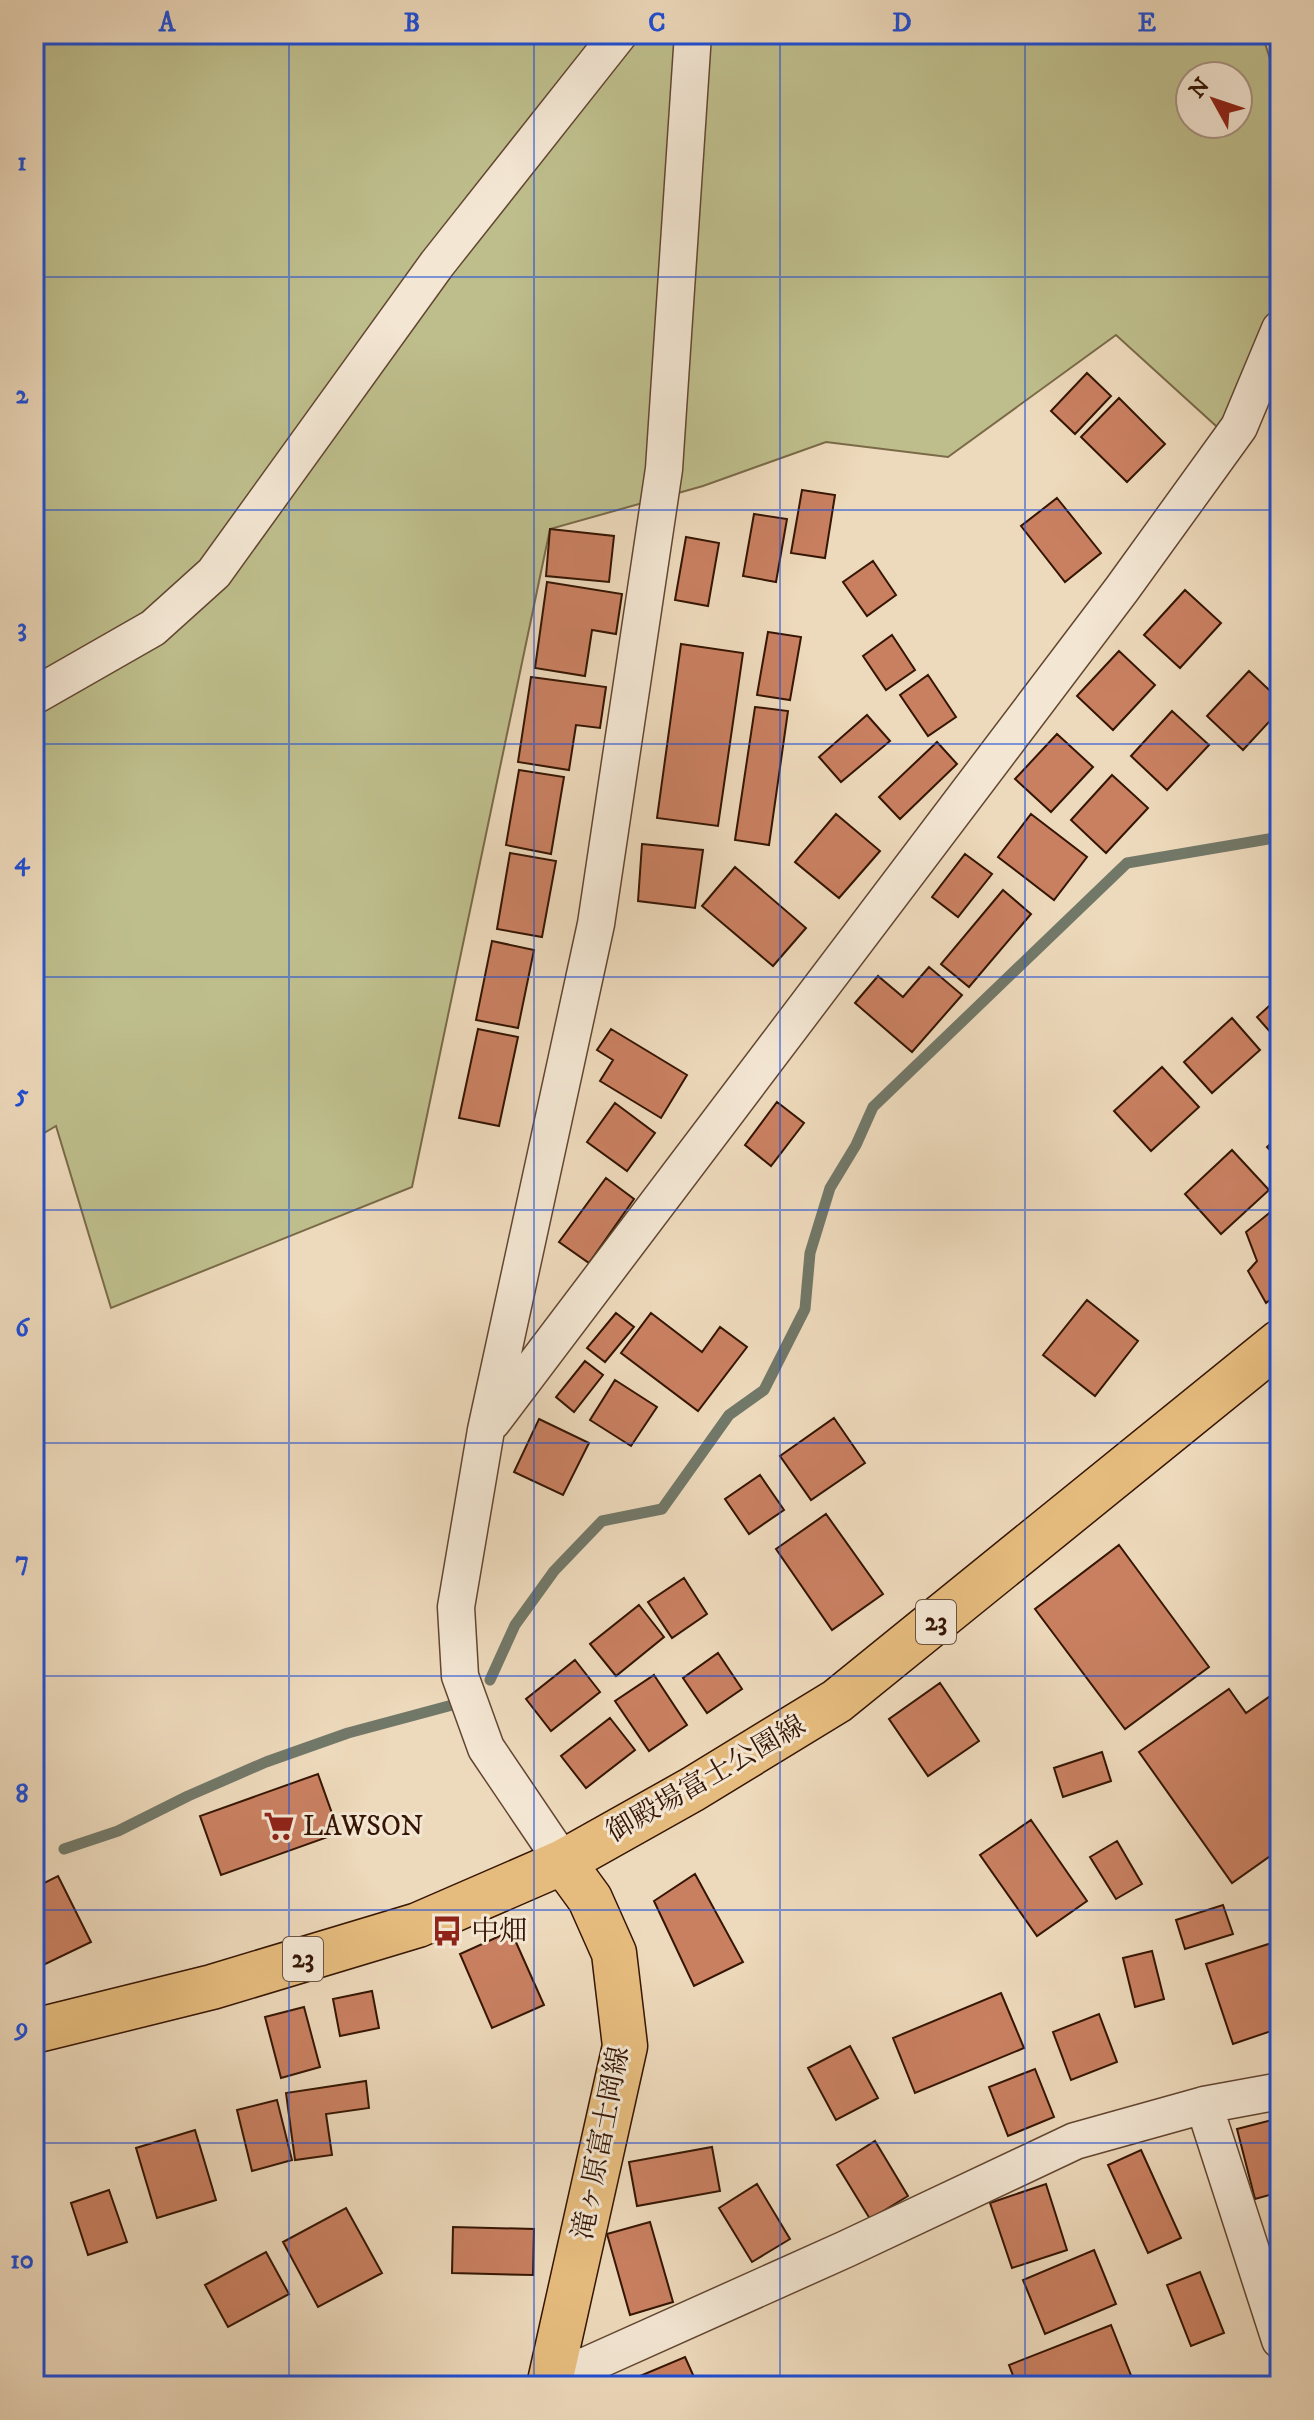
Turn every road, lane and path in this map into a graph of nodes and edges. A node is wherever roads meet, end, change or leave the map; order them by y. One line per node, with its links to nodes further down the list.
1 (619, 34): 4 (street)
2 (693, 34): 6 (street)
3 (1280, 329): 6 (street)
4 (34, 696)
5 (1280, 1342): 7 (main road, 御殿場富士公園線 / 23)
6 (486, 1430): 7 (street)
7 (563, 1862): 8 (main road, 御殿場富士公園線 / 23); 12 (main road, 滝ヶ原富士岡線)
8 (34, 2031)
9 (1280, 2091): 10 (street)
10 (1204, 2105): 11 (street); 12 (street)
11 (1280, 2340)
12 (569, 2376)

